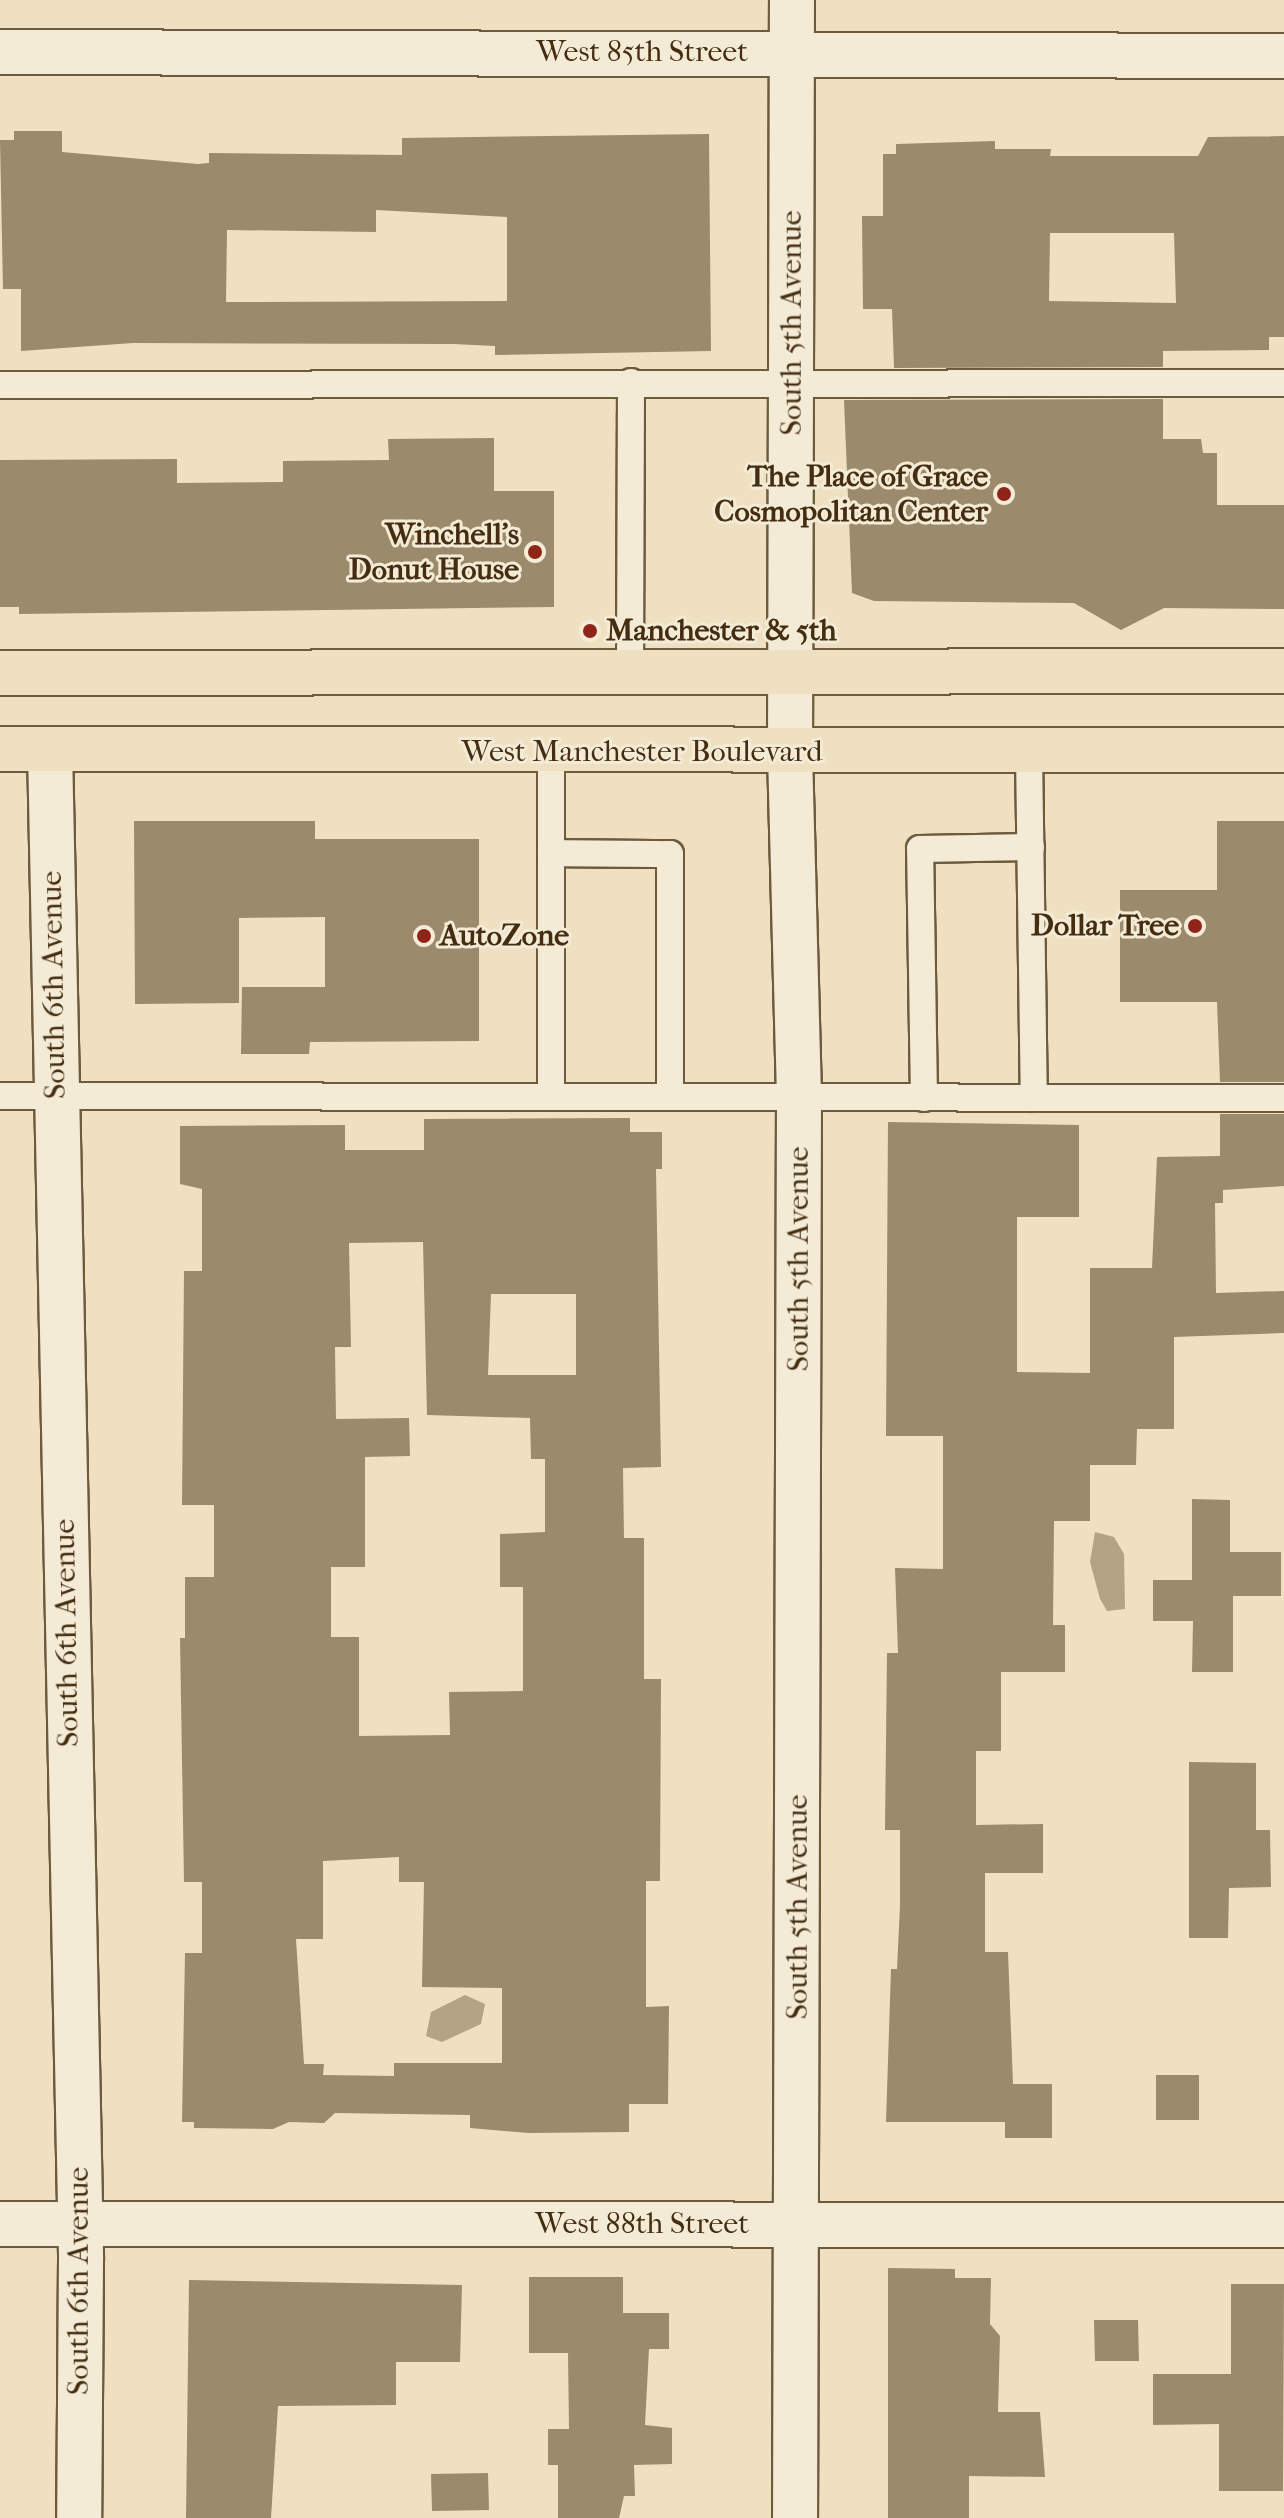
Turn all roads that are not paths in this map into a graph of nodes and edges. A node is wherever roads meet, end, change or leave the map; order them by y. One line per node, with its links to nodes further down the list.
1 (792, 0): 3 (street, South 5th Avenue)
2 (0, 52): 3 (street, West 85th Street)
3 (792, 52): 4 (street, West 85th Street); 5 (street, South 5th Avenue)
4 (1284, 56)
5 (793, 381): 6 (lane); 7 (lane); 12 (street, South 5th Avenue)
6 (631, 382): 8 (lane); 11 (lane)
7 (1284, 383)
8 (0, 385)
9 (1284, 671): 12 (main road)
10 (0, 673): 11 (main road)
11 (630, 673): 12 (main road)
12 (787, 673): 18 (street, South 5th Avenue)
13 (0, 749): 14 (main road, West Manchester Boulevard)
14 (50, 749): 16 (main road, West Manchester Boulevard); 22 (street, South 6th Avenue)
15 (1284, 750): 17 (main road, West Manchester Boulevard)
16 (551, 752): 18 (main road, West Manchester Boulevard); 20 (lane)
17 (1029, 752): 18 (main road, West Manchester Boulevard); 19 (lane)
18 (790, 753): 25 (street, South 5th Avenue)
19 (1031, 847): 26 (lane); 27 (lane)
20 (551, 853): 23 (lane); 24 (lane)
21 (0, 1096): 22 (lane)
22 (56, 1097): 23 (lane); 30 (street, South 6th Avenue)
23 (551, 1097): 24 (lane)
24 (670, 1097): 25 (lane)
25 (799, 1098): 26 (lane); 31 (street, South 5th Avenue)
26 (924, 1098): 27 (lane)
27 (1034, 1098): 28 (lane)
28 (1284, 1098)
29 (0, 2224): 30 (street, West 88th Street)
30 (80, 2224): 31 (street, West 88th Street); 33 (street, South 6th Avenue)
31 (798, 2224): 32 (street, West 88th Street); 34 (street, South 5th Avenue)
32 (1284, 2225)
33 (79, 2518)
34 (795, 2518)

